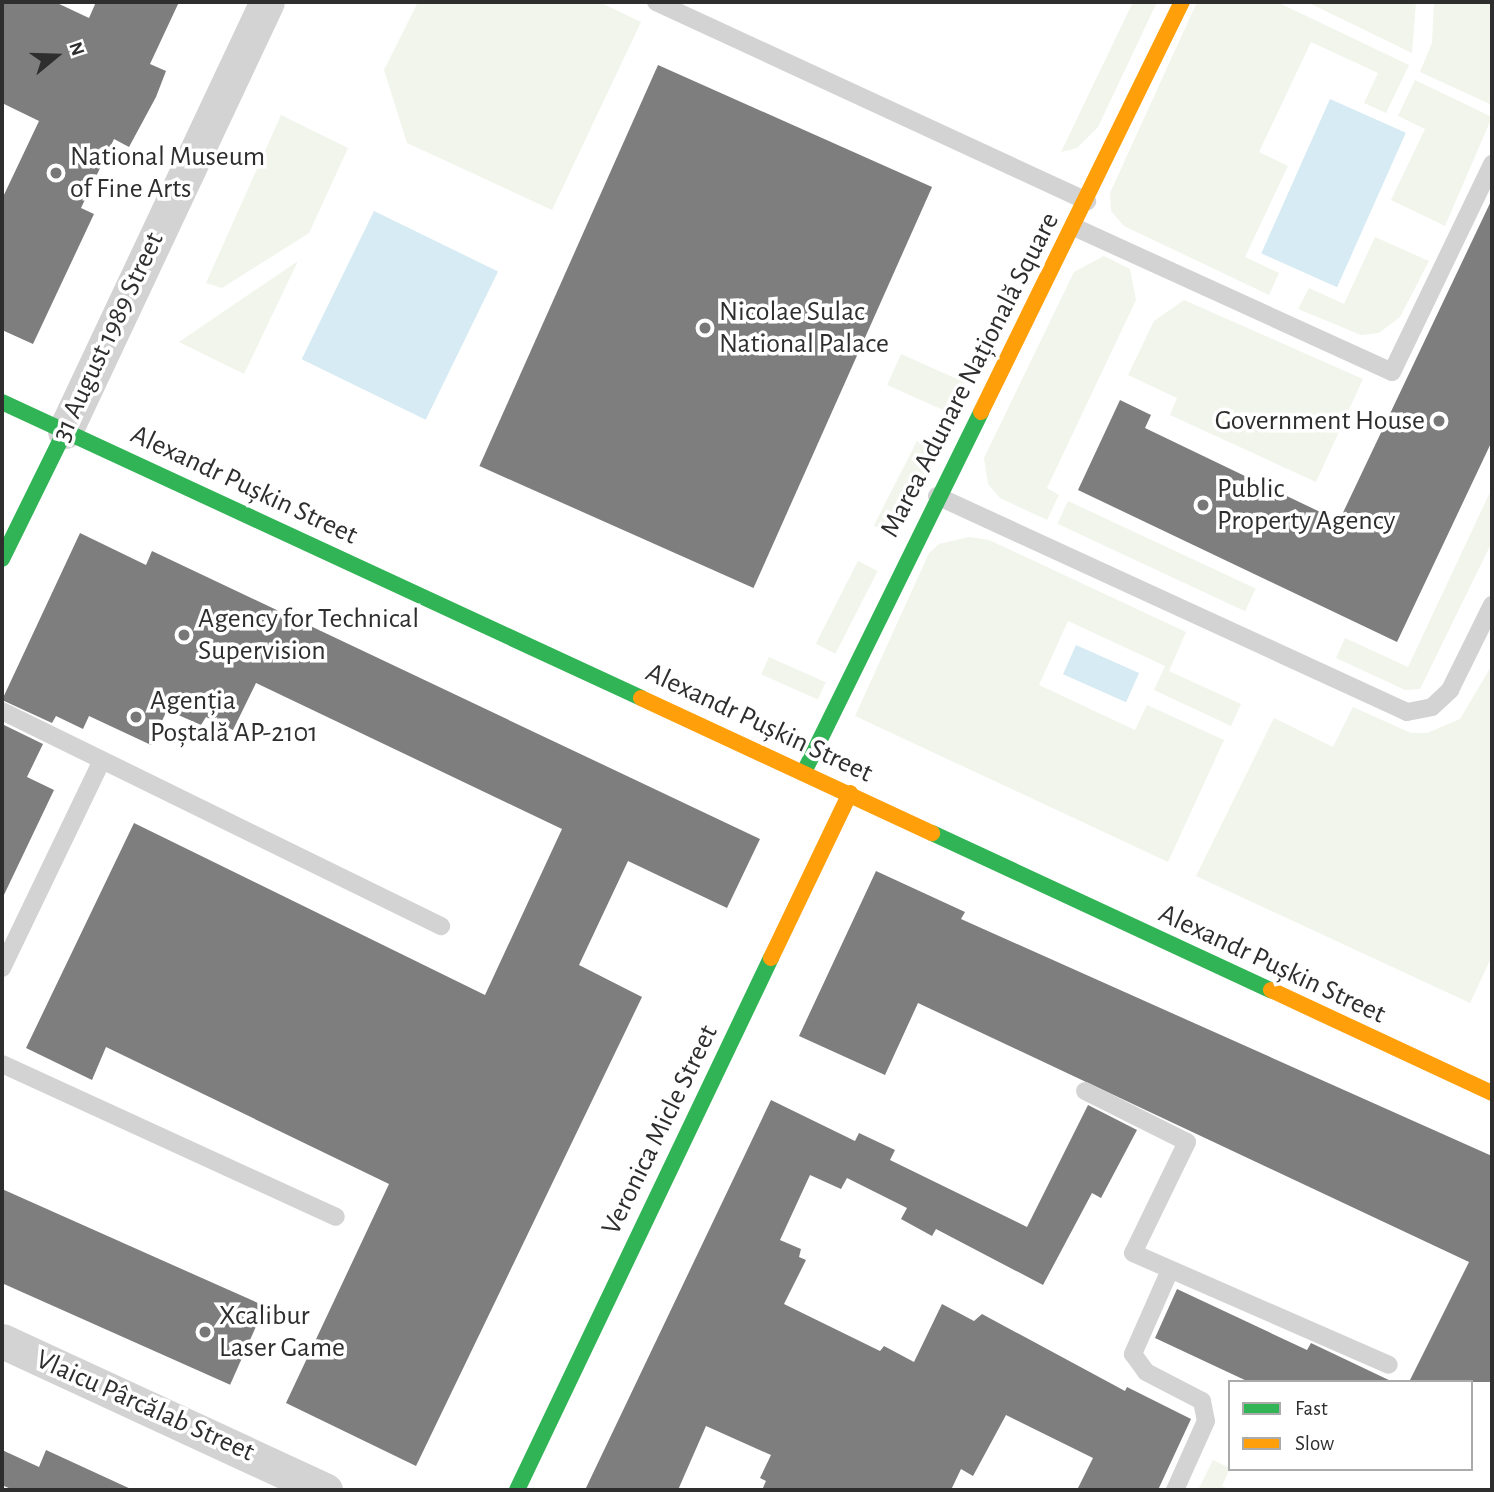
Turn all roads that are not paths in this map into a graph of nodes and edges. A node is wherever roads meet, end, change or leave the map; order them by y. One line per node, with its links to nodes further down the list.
1 (267, 2): 8 (street, 31 August 1989 Street)
2 (656, 2): 5 (lane)
3 (1182, 2): 5 (street, Marea Adunare Națională Square)
4 (1492, 164): 6 (lane)
5 (1087, 201): 6 (street, Marea Adunare Națională Square)
6 (1074, 227): 9 (street, Marea Adunare Națională Square)
7 (2, 402): 8 (street, Alexandr Pușkin Street)
8 (65, 431): 10 (street, 31 August 1989 Street); 14 (street, Alexandr Pușkin Street)
9 (937, 496): 11 (lane); 14 (street, Marea Adunare Națională Square)
10 (2, 559)
11 (1492, 605)
12 (2, 711): 13 (lane)
13 (101, 762): 16 (lane); 17 (lane)
14 (804, 772): 15 (street, Alexandr Pușkin Street)
15 (850, 793): 20 (street, Alexandr Pușkin Street); 26 (street, Veronica Micle Street)
16 (441, 926)
17 (2, 968)
18 (2, 1064): 21 (lane)
19 (1085, 1091): 22 (lane)
20 (1492, 1093)
21 (337, 1217)
22 (1170, 1270): 24 (lane); 27 (lane)
23 (2, 1341): 25 (street, Vlaicu Pârcălab Street)
24 (1389, 1366)
25 (326, 1490)
26 (517, 1490)
27 (1175, 1490)

